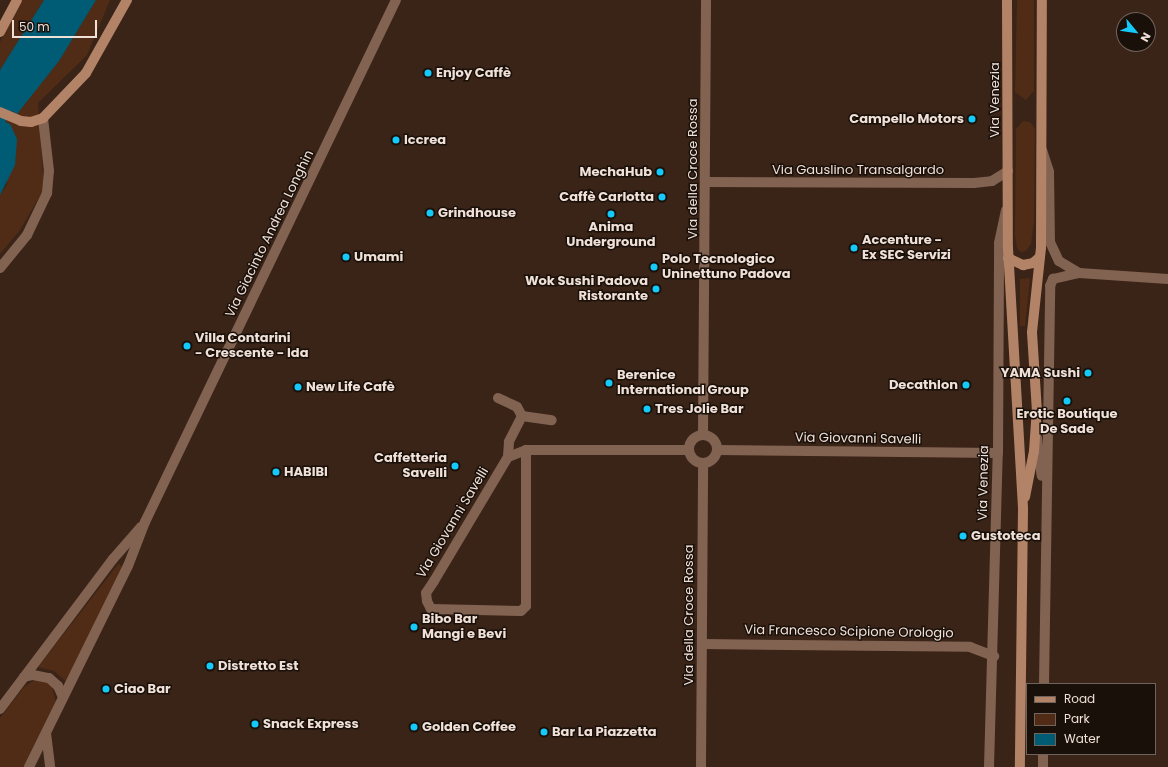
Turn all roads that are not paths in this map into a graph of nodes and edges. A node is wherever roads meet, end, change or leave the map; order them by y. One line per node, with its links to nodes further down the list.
1 (17, 0): 7 (main road)
2 (127, 0): 9 (main road)
3 (396, 0): 34 (street, Via Giacinto Andrea Longhin)
4 (706, 0): 12 (street, Via della Croce Rossa)
5 (1008, 0): 11 (main road, Via Venezia)
6 (1042, 0): 10 (main road, Via Venezia)
7 (0, 32)
8 (0, 112): 9 (main road)
9 (43, 118): 16 (street)
10 (1042, 150): 14 (main road, Via Venezia); 17 (street, Via Venezia)
11 (1008, 171): 12 (street, Via Gauslino Transalgardo); 13 (main road, Via Venezia)
12 (705, 182): 25 (street, Via della Croce Rossa)
13 (1008, 200): 15 (main road, Via Venezia); 29 (street, Via Venezia)
14 (1040, 257): 15 (main road); 20 (main road, Via Venezia)
15 (1008, 258): 33 (main road, Via Venezia)
16 (0, 268)
17 (1082, 273): 18 (street); 19 (street)
18 (1053, 279): 20 (street); 32 (street, Via Venezia)
19 (1168, 279)
20 (1038, 283): 24 (main road, Via Venezia)
21 (498, 398): 22 (street)
22 (522, 416): 23 (street); 30 (street)
23 (552, 420)
24 (1036, 434): 32 (street, Via Venezia); 33 (main road, Via Venezia)
25 (703, 435): 27 (street); 28 (street)
26 (526, 450): 27 (street); 30 (street); 30 (street, Via Giovanni Savelli)
27 (689, 450): 31 (street)
28 (717, 450): 29 (street, Via Giovanni Savelli); 31 (street)
29 (998, 454): 36 (street, Via Venezia)
30 (508, 457)
31 (703, 463): 35 (street, Via della Croce Rossa)
32 (1048, 493): 38 (street, Via Venezia)
33 (1022, 509): 47 (main road, Via Venezia)
34 (145, 522): 37 (street, Via Giacinto Andrea Longhin); 39 (street, Via Giacinto Andrea Longhin)
35 (702, 644): 36 (street, Via Francesco Scipione Orologio); 45 (street, Via della Croce Rossa)
36 (994, 656): 46 (street, Via Venezia)
37 (24, 676): 39 (street); 40 (street, Via Giacinto Andrea Longhin)
38 (1044, 683)
39 (63, 698): 41 (street, Via Giacinto Andrea Longhin)
40 (0, 709)
41 (46, 732): 43 (street, Via Giacinto Andrea Longhin); 44 (street)
42 (1043, 755): 48 (street)
43 (28, 767)
44 (50, 767)
45 (701, 767)
46 (989, 767)
47 (1020, 767)
48 (1043, 767)

